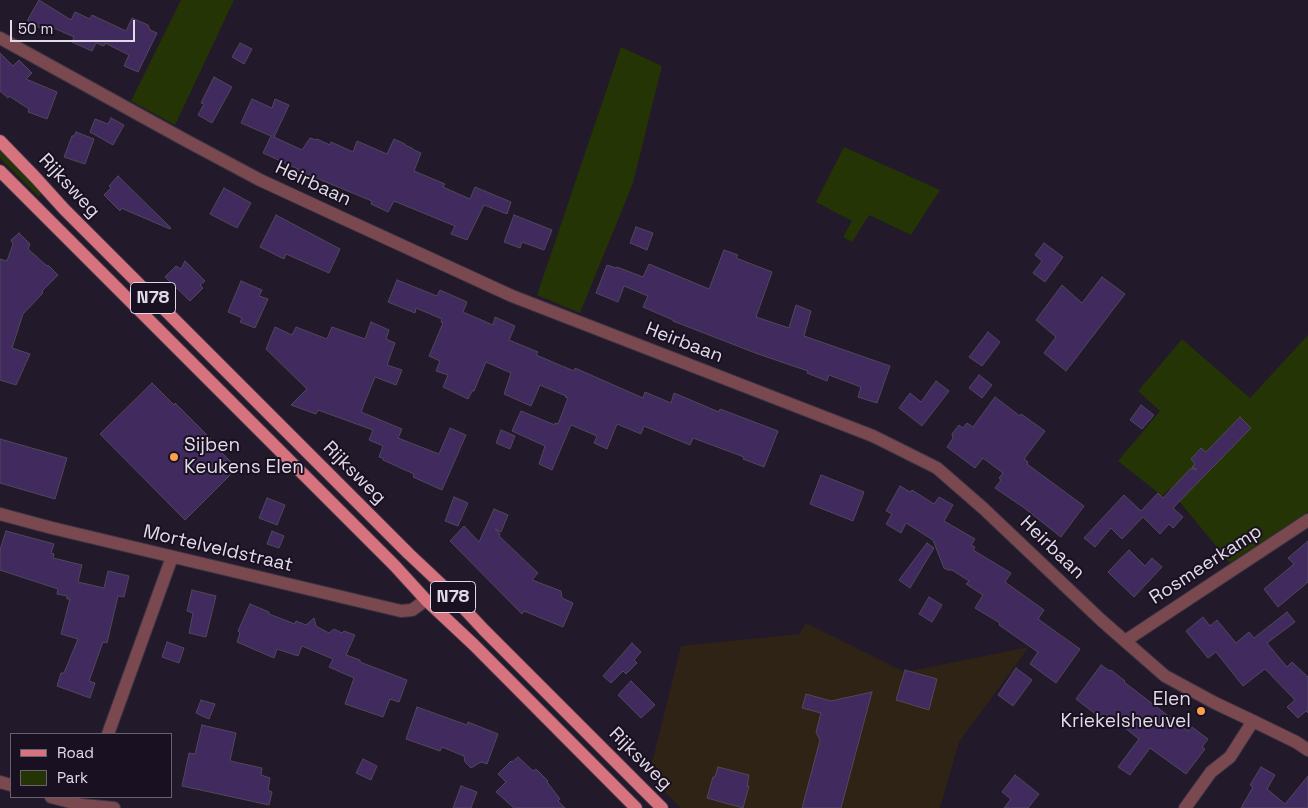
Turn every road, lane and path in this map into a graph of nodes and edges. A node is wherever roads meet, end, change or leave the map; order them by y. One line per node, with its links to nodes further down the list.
1 (0, 38): 8 (street, Heirbaan)
2 (0, 140): 16 (main road, Rijksweg / N78)
3 (0, 170): 7 (main road, Rijksweg / N78)
4 (0, 514): 6 (street, Mortelveldstraat)
5 (1308, 520): 8 (street, Rosmeerkamp)
6 (172, 557): 7 (street, Mortelveldstraat); 10 (street)
7 (426, 600): 15 (main road, Rijksweg / N78)
8 (1125, 641): 9 (street, Heirbaan)
9 (1253, 721): 11 (street, Heirbaan); 17 (street)
10 (108, 733)
11 (1308, 750)
12 (59, 798): 13 (street)
13 (83, 801): 14 (street)
14 (114, 808)
15 (636, 808)
16 (662, 808)
17 (1185, 808)

